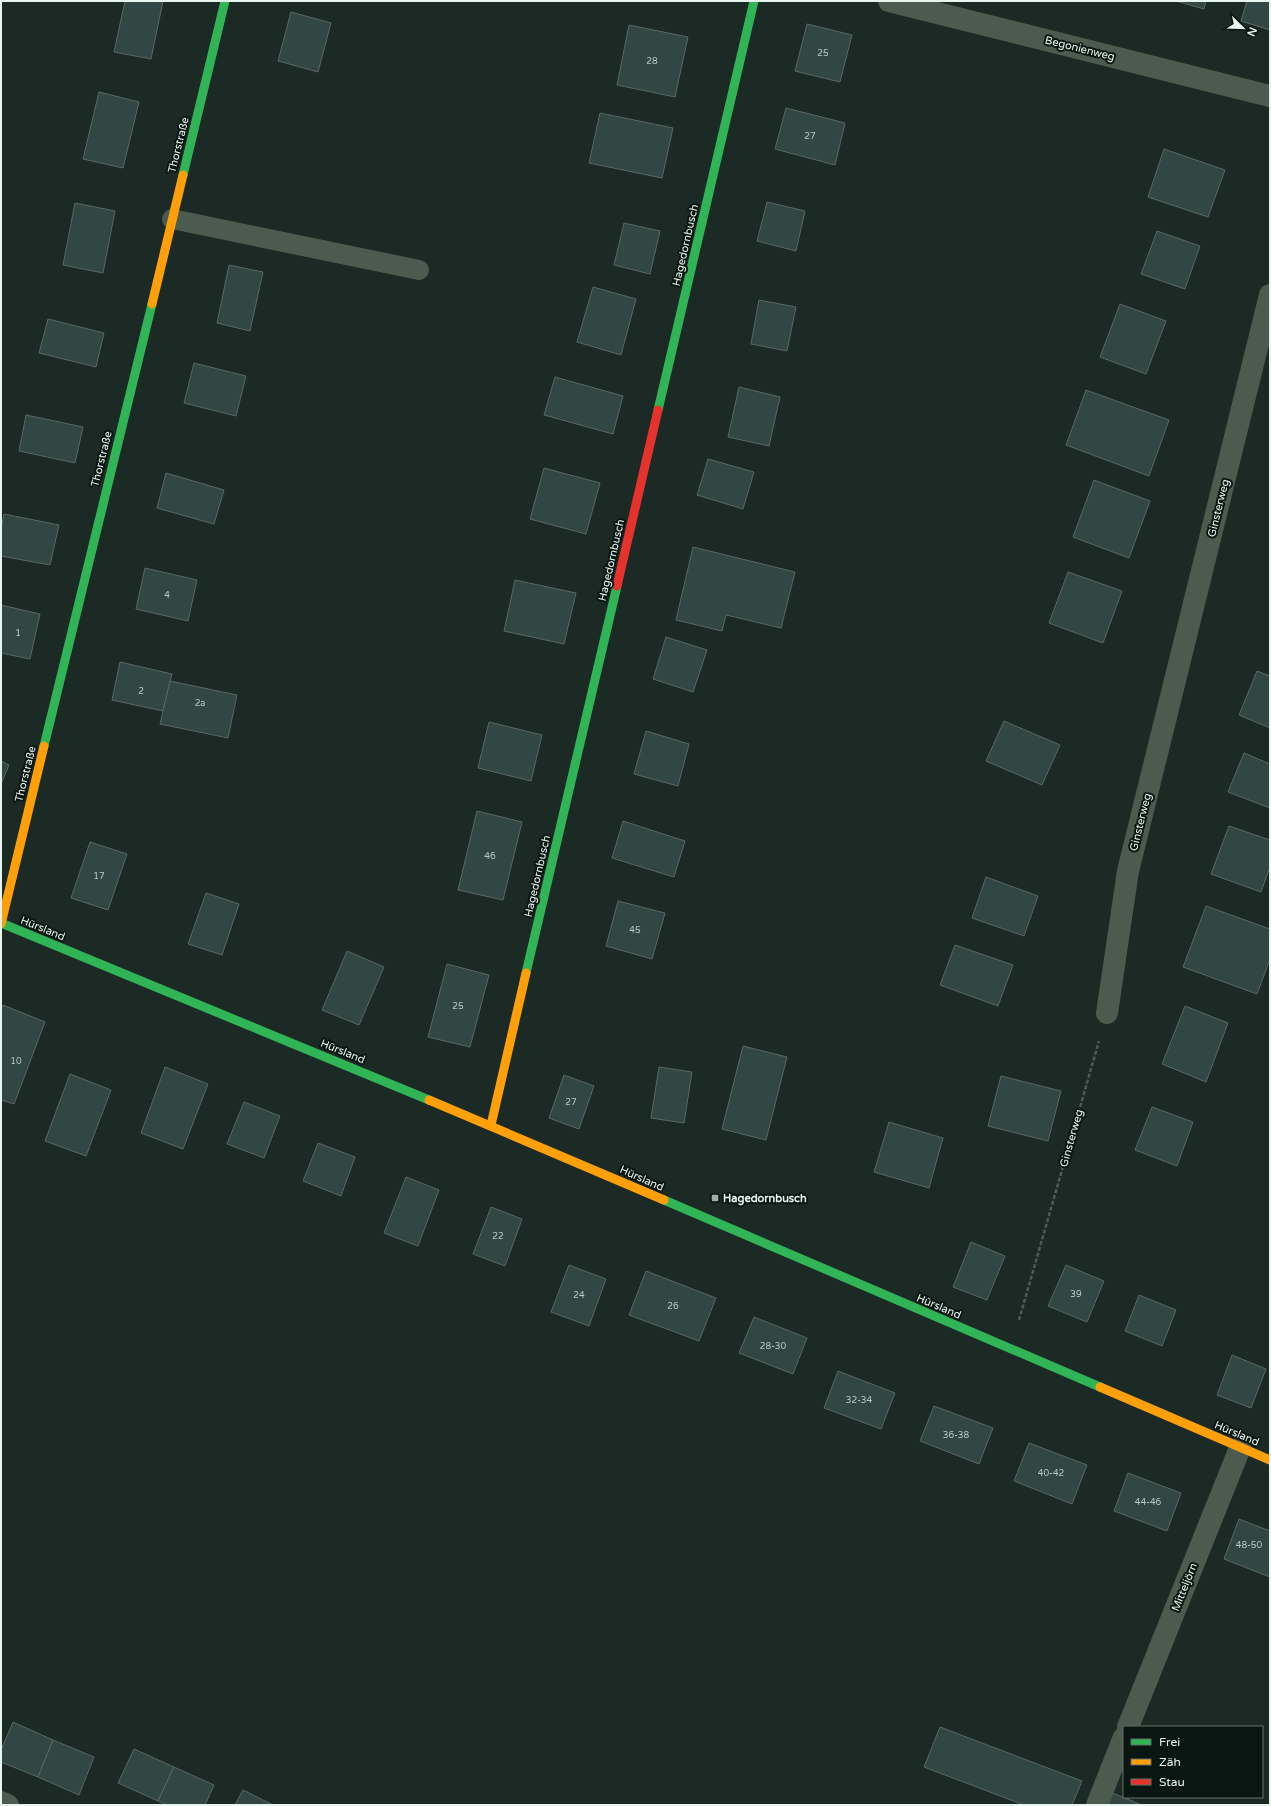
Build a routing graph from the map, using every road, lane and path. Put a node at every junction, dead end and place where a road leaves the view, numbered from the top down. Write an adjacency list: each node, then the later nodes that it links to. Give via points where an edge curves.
1 (225, 1): 5 (street, Thorstraße)
2 (754, 1): 10 (street, Hagedornbusch)
3 (889, 1): 4 (street, Begonienweg)
4 (1270, 96)
5 (172, 219): 6 (lane); 8 (street, Thorstraße)
6 (418, 270)
7 (1270, 295): 9 (street, Ginsterweg, via 1128,871)
8 (1, 924): 10 (street, Hürsland)
9 (1107, 1013): 11 (path, Ginsterweg)
10 (491, 1125): 11 (street, Hürsland)
11 (1011, 1349): 12 (street, Hürsland)
12 (1240, 1448): 13 (street, Hürsland); 14 (street, Mitteljörn)
13 (1270, 1460)
14 (1128, 1726)
15 (1123, 1740): 18 (street)
16 (1, 1802): 17 (street)
17 (8, 1805)
18 (1097, 1805)

